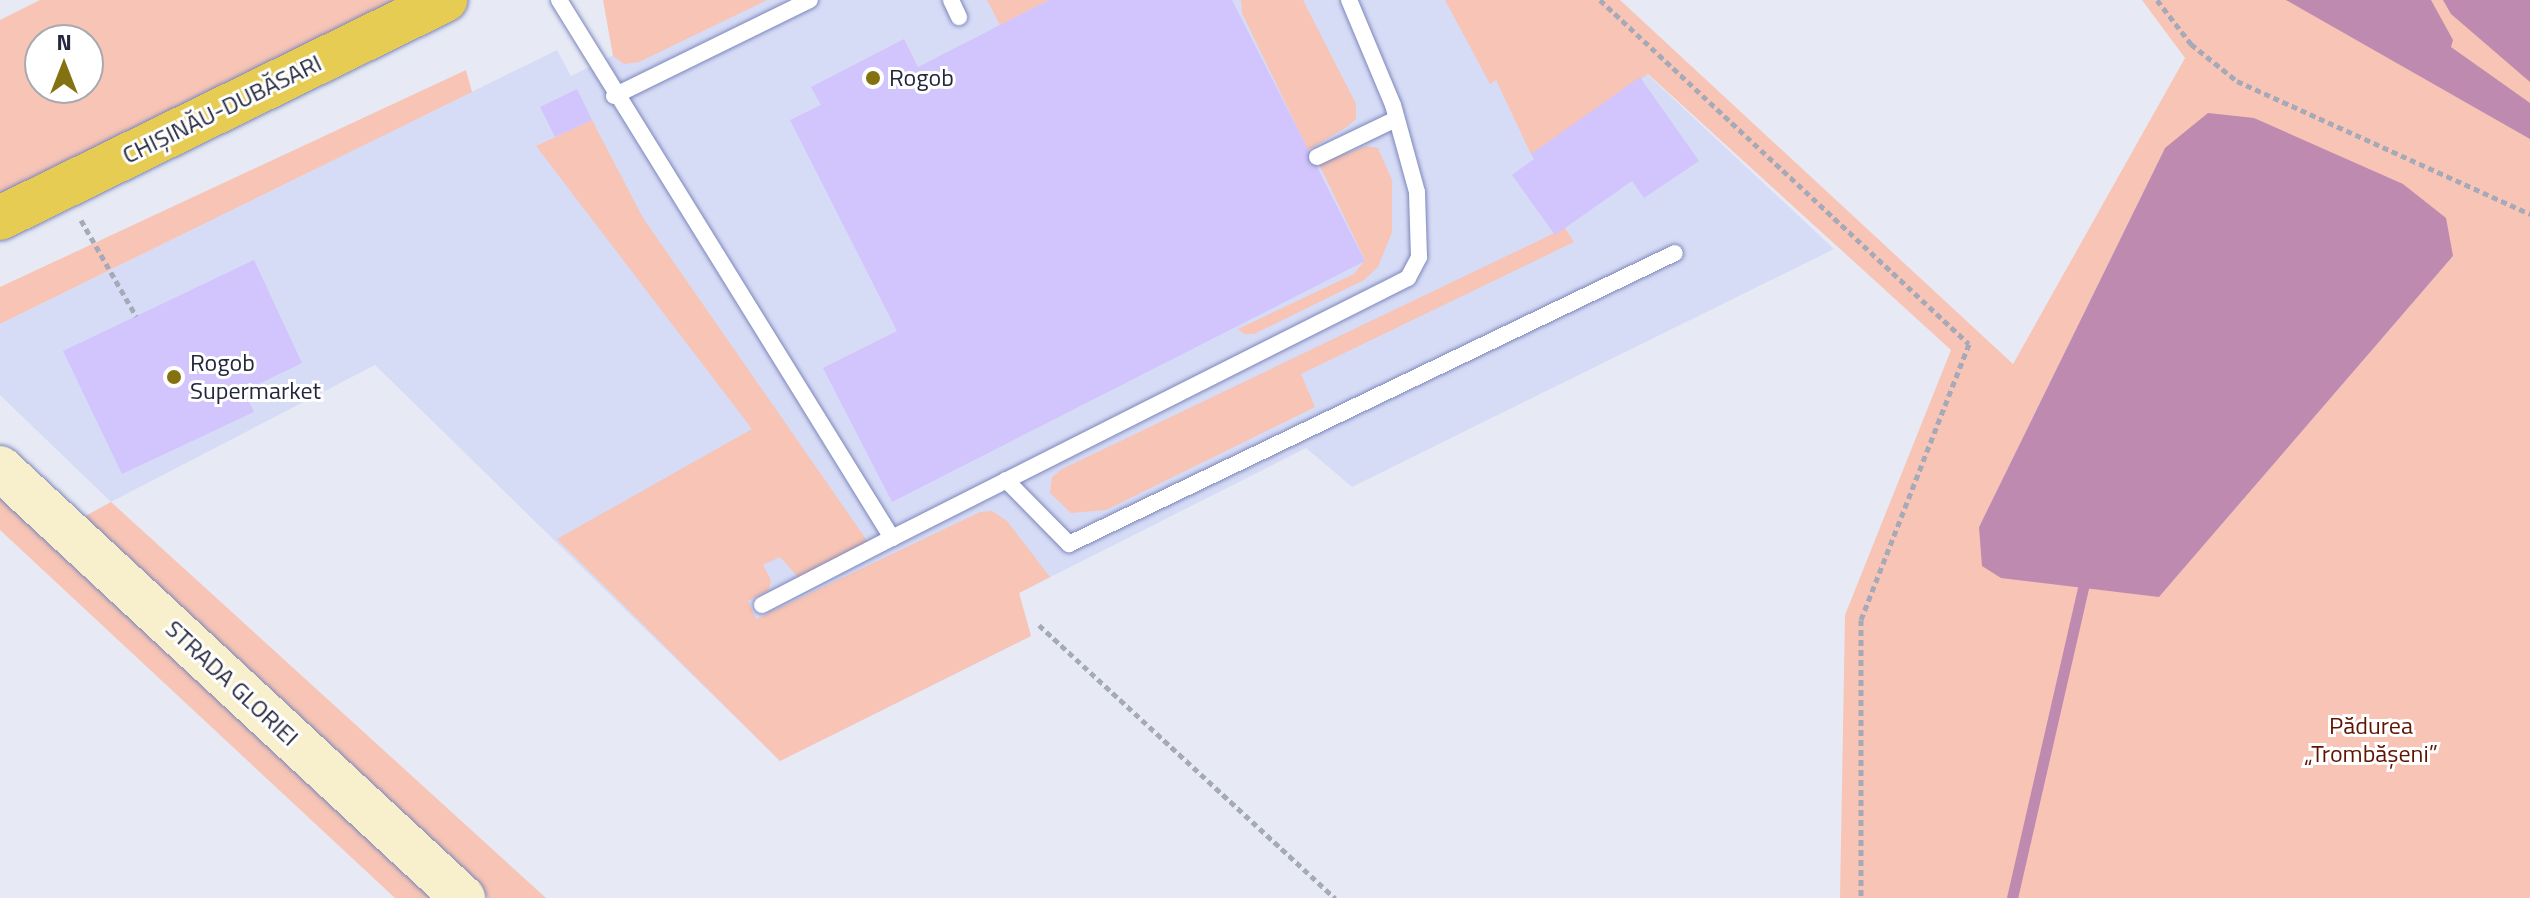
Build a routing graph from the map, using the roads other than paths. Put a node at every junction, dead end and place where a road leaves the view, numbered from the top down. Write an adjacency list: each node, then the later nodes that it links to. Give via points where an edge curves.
1 (445, 0): 10 (highway, CHIȘINĂU-DUBĂSARI)
2 (559, 0): 7 (lane)
3 (810, 0): 7 (lane)
4 (951, 0): 6 (lane)
5 (1349, 0): 8 (lane)
6 (959, 17)
7 (614, 96): 14 (lane)
8 (1396, 119): 9 (lane); 13 (lane, via 1417,192 1419,257 1408,278)
9 (1317, 157)
10 (0, 218)
11 (1675, 253): 13 (lane, via 1069,544)
12 (0, 468): 16 (street, STRADA GLORIEI)
13 (1006, 480): 14 (lane)
14 (892, 538): 15 (lane)
15 (762, 605)
16 (463, 898)

